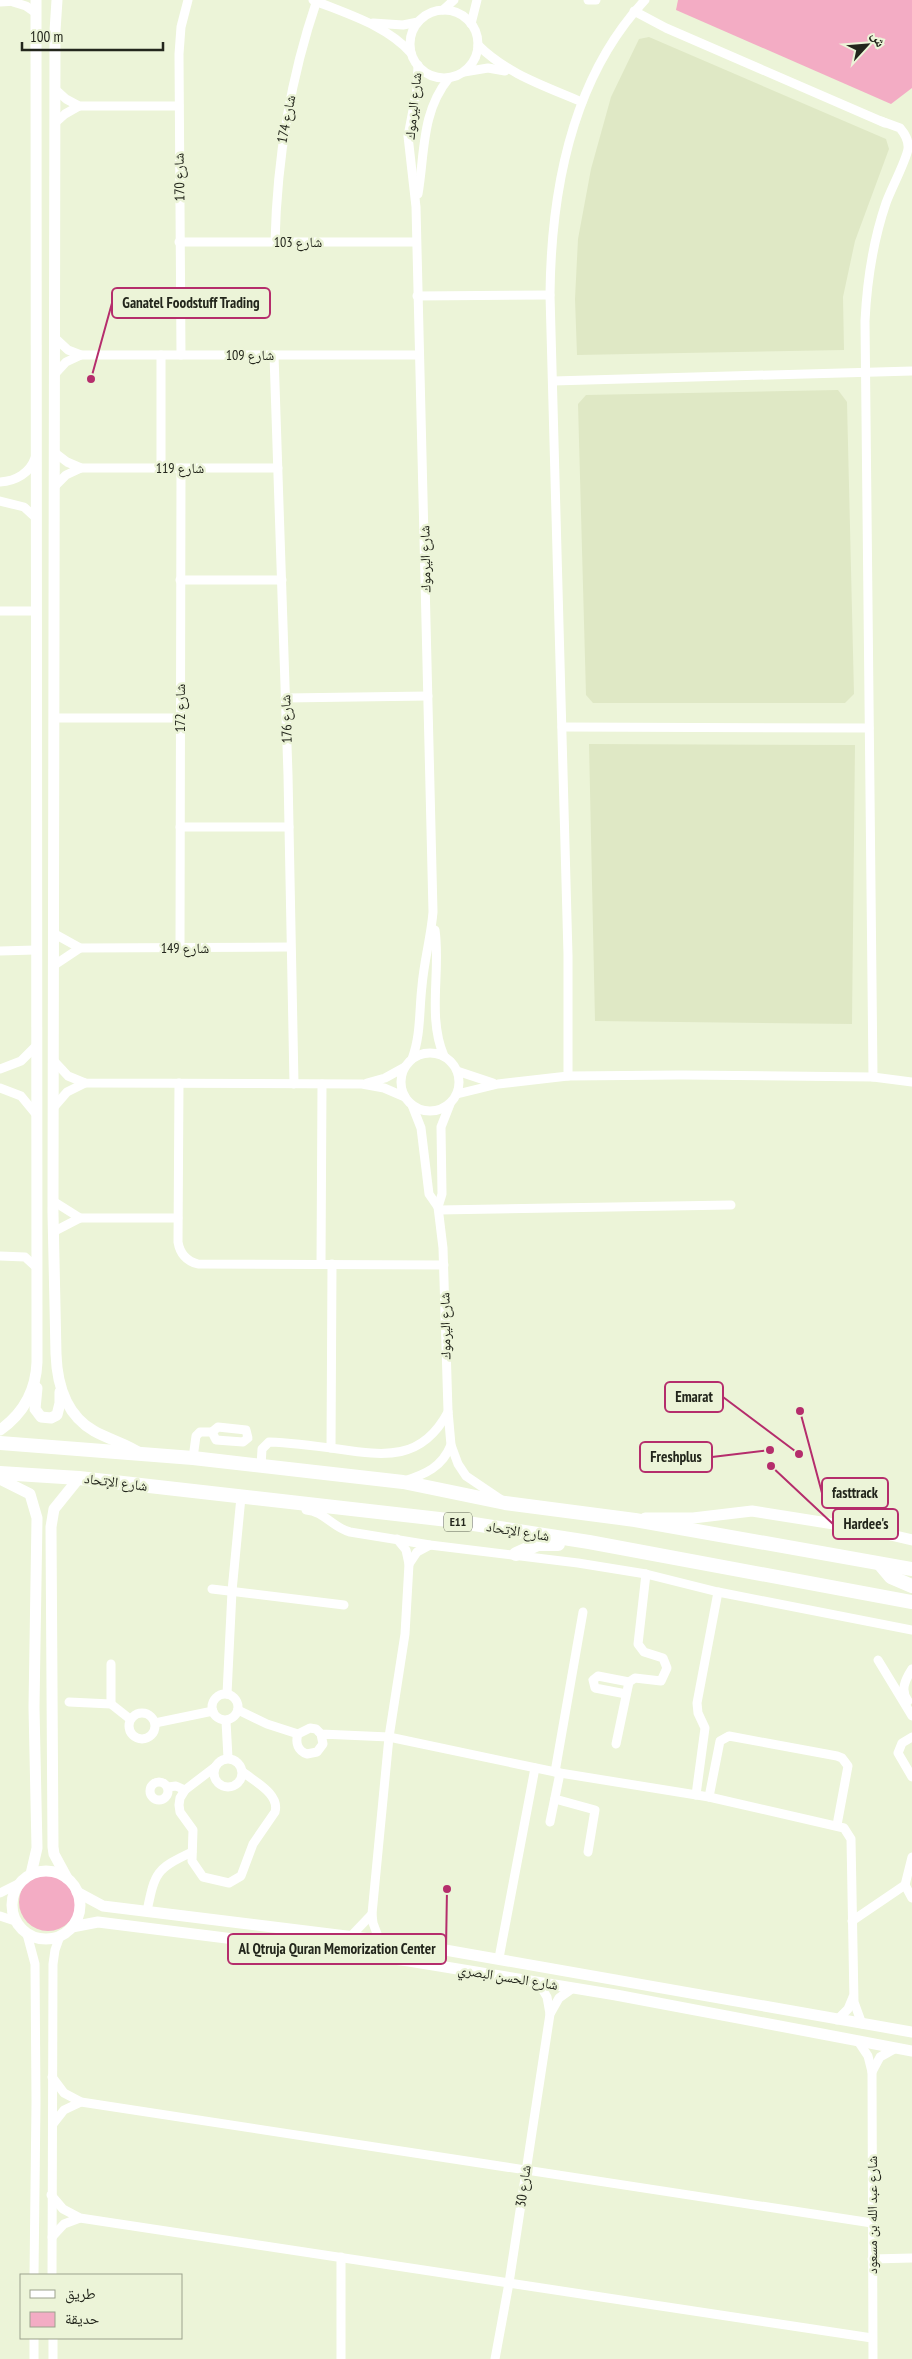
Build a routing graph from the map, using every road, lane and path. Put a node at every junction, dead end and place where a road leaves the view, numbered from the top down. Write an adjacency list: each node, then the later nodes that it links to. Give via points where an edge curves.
1 (36, 0): 14 (main road)
2 (57, 0): 24 (main road)
3 (188, 0): 27 (street, شارع 170, via 178,54)
4 (316, 0): 16 (street); 31 (street, شارع 174, via 281,144)
5 (454, 0): 12 (street)
6 (477, 0): 17 (street)
7 (588, 0): 8 (street)
8 (596, 0)
9 (644, 0): 13 (street)
10 (17, 1): 11 (street); 14 (street)
11 (0, 2)
12 (443, 10): 15 (street); 17 (street, via 459,14)
13 (634, 11): 25 (street, via 599,64); 44 (street, via 666,28 881,121 895,124 904,132 908,143 882,215 870,268)
14 (36, 13): 41 (main road)
15 (418, 22): 16 (street, via 402,25); 19 (street, via 411,37)
16 (368, 23): 19 (street, via 392,36)
17 (472, 24): 18 (street)
18 (478, 45): 21 (street, via 474,60); 22 (street)
19 (412, 54): 20 (street)
20 (418, 65): 23 (street, via 428,74); 29 (street, شارع اليرموك, via 418,89 408,136)
21 (464, 72): 22 (street, via 488,68); 23 (street)
22 (512, 72): 25 (street)
23 (449, 78): 29 (street, شارع اليرموك, via 434,99 430,112)
24 (55, 89): 26 (street); 28 (main road)
25 (582, 102): 33 (street, via 557,197)
26 (79, 106): 27 (street); 28 (street)
27 (179, 106): 30 (street, شارع 170)
28 (54, 124): 35 (main road)
29 (416, 207): 32 (street, شارع اليرموك)
30 (180, 242): 31 (street, شارع 103); 38 (street, شارع 170)
31 (275, 242): 32 (street, شارع 103)
32 (416, 242): 34 (street, شارع اليرموك)
33 (550, 295): 34 (street); 46 (street)
34 (417, 296): 40 (street, شارع اليرموك)
35 (54, 337): 36 (street, via 68,350); 42 (main road)
36 (81, 355): 37 (street, شارع 109); 45 (street, via 66,362)
37 (161, 355): 38 (street, شارع 109); 50 (street)
38 (180, 355): 39 (street, شارع 109)
39 (274, 355): 40 (street, شارع 109); 52 (street, شارع 176)
40 (419, 355): 63 (street, شارع اليرموك)
41 (36, 360): 42 (main road, via 47,355); 48 (main road)
42 (54, 361): 45 (main road)
43 (912, 371): 44 (street)
44 (864, 373): 46 (street); 68 (street)
45 (54, 375): 47 (main road)
46 (553, 381): 67 (street)
47 (54, 452): 49 (street, شارع 119); 54 (main road)
48 (36, 458): 53 (street, via 20,476); 56 (main road)
49 (81, 468): 50 (street, شارع 119); 54 (street, via 66,475)
50 (161, 468): 51 (street, شارع 119)
51 (181, 468): 52 (street, شارع 119); 57 (street, شارع 172)
52 (278, 468): 58 (street, شارع 176)
53 (0, 482)
54 (54, 487): 62 (main road)
55 (0, 501): 56 (street, via 24,507)
56 (36, 518): 60 (main road)
57 (180, 580): 58 (street); 66 (street, شارع 172)
58 (282, 580): 64 (street, شارع 176)
59 (0, 611): 60 (street)
60 (36, 611): 61 (main road)
61 (36, 641): 62 (main road, via 42,648); 72 (main road)
62 (54, 642): 65 (main road)
63 (428, 696): 64 (street); 71 (street, شارع اليرموك)
64 (285, 698): 70 (street, شارع 176)
65 (54, 718): 66 (street); 73 (main road)
66 (180, 718): 69 (street, شارع 172)
67 (562, 727): 68 (street); 87 (street)
68 (869, 728): 88 (street)
69 (180, 827): 70 (street); 76 (street, شارع 172)
70 (289, 827): 74 (street, شارع 176)
71 (433, 912): 81 (street, شارع اليرموك, via 438,961 436,1030); 83 (street, شارع اليرموك, via 422,982 418,1040)
72 (36, 932): 73 (main road); 77 (main road)
73 (53, 933): 75 (street, شارع 149); 79 (main road)
74 (290, 947): 76 (street, شارع 149); 92 (street, شارع 176)
75 (80, 948): 76 (street, شارع 149); 79 (street)
76 (180, 948)
77 (35, 950): 78 (street); 80 (main road)
78 (0, 951)
79 (54, 966): 82 (main road)
80 (35, 1046): 84 (street, via 21,1061); 101 (main road)
81 (444, 1056): 83 (street, via 427,1053); 85 (street)
82 (54, 1062): 90 (street, via 68,1076); 100 (main road)
83 (409, 1063): 94 (street, via 385,1078); 98 (street, via 401,1082)
84 (0, 1069)
85 (457, 1072): 95 (street); 97 (street, via 459,1087)
86 (912, 1074): 88 (street)
87 (568, 1076): 88 (street); 95 (street)
88 (878, 1077): 89 (street)
89 (912, 1082)
90 (85, 1083): 91 (street); 100 (street, via 67,1092)
91 (179, 1083): 92 (street); 106 (street)
92 (294, 1084): 93 (street)
93 (322, 1084): 94 (street); 111 (street)
94 (362, 1084): 98 (street, via 384,1088)
95 (498, 1084): 97 (street)
96 (0, 1088): 101 (street, via 22,1096)
97 (456, 1094): 99 (street)
98 (408, 1101): 99 (street, via 426,1111); 104 (street, شارع اليرموك, via 421,1128 429,1194)
99 (450, 1104): 104 (street, شارع اليرموك, via 441,1126 442,1194)
100 (54, 1107): 102 (main road)
101 (35, 1113): 108 (main road)
102 (53, 1201): 105 (street); 107 (main road)
103 (731, 1205): 104 (street)
104 (438, 1208): 113 (street, شارع اليرموك)
105 (80, 1218): 106 (street); 107 (street)
106 (178, 1218): 111 (street, via 179,1248 192,1262)
107 (53, 1232): 116 (main road)
108 (36, 1246): 110 (street); 114 (main road)
109 (0, 1256): 110 (street)
110 (21, 1256): 114 (street)
111 (321, 1264): 112 (street)
112 (332, 1264): 113 (street); 124 (street)
113 (444, 1265): 117 (street, شارع اليرموك)
114 (36, 1267): 115 (main road)
115 (36, 1379): 116 (main road, via 35,1409 41,1418 57,1415); 118 (main road, via 30,1398 20,1413)
116 (60, 1388): 125 (main road, via 80,1420)
117 (448, 1411): 123 (street, شارع اليرموك); 124 (street, via 430,1436 404,1451 384,1455)
118 (0, 1430)
119 (212, 1432): 120 (street, via 218,1427 243,1430); 120 (street, via 213,1438 219,1440 243,1442); 126 (street, via 200,1432 196,1436)
120 (249, 1437): 122 (street)
121 (0, 1443): 125 (highway, شارع الإتحاد / E11)
122 (265, 1444): 124 (street, via 274,1442); 127 (street)
123 (451, 1445): 131 (street, via 440,1464); 134 (street, شارع اليرموك, via 466,1476)
124 (331, 1448)
125 (144, 1456): 126 (highway, شارع الإتحاد / E11)
126 (193, 1458): 127 (highway, شارع الإتحاد / E11)
127 (261, 1466): 131 (highway, شارع الإتحاد / E11)
128 (0, 1473): 129 (highway, شارع الإتحاد / E11)
129 (80, 1478): 132 (highway, شارع الإتحاد / E11); 193 (main road, via 54,1509 51,1527 52,1847)
130 (0, 1479): 192 (main road, via 30,1494 37,1518 34,1724 37,1848)
131 (403, 1482): 134 (highway, شارع الإتحاد / E11)
132 (241, 1497): 133 (highway, شارع الإتحاد / E11); 149 (street)
133 (272, 1500): 138 (street, via 284,1506 319,1513 342,1530); 140 (highway, شارع الإتحاد / E11, via 431,1518)
134 (505, 1503): 135 (highway, شارع الإتحاد / E11)
135 (635, 1520): 137 (main road, via 752,1511); 144 (highway, شارع الإتحاد / E11)
136 (912, 1532): 137 (main road)
137 (899, 1537): 139 (main road)
138 (397, 1539): 141 (street); 143 (street, via 406,1550)
139 (912, 1540)
140 (589, 1542): 142 (highway, via 578,1546 546,1542); 151 (highway, شارع الإتحاد / E11)
141 (430, 1545): 142 (street); 143 (street, via 418,1552)
142 (516, 1554): 146 (street)
143 (409, 1564): 173 (street, via 405,1634)
144 (880, 1564): 145 (highway, شارع الإتحاد / E11); 147 (highway, via 891,1577)
145 (912, 1569)
146 (646, 1574): 150 (street); 158 (street, via 638,1644 644,1652 664,1658 667,1668 661,1681 635,1678)
147 (912, 1586)
148 (212, 1589): 149 (street)
149 (232, 1592): 152 (street); 160 (street)
150 (718, 1592): 154 (street); 184 (street, via 697,1703 705,1728)
151 (912, 1602)
152 (344, 1605)
153 (583, 1612): 180 (street)
154 (912, 1630)
155 (878, 1660): 159 (street)
156 (112, 1664): 163 (street)
157 (912, 1669): 159 (street)
158 (628, 1682): 161 (street); 161 (street, via 598,1676 593,1680 595,1688)
159 (900, 1692): 164 (street); 167 (street)
160 (227, 1694): 165 (street, via 236,1700); 166 (street, via 215,1699)
161 (626, 1694): 175 (street)
162 (69, 1702): 163 (street)
163 (111, 1704): 168 (street)
164 (912, 1708)
165 (238, 1710): 169 (street, via 232,1719); 171 (street)
166 (212, 1711): 169 (street, via 216,1717); 170 (street)
167 (912, 1716)
168 (130, 1719): 170 (street, via 144,1713); 170 (street, via 129,1729 138,1739 150,1736)
169 (226, 1721): 176 (street)
170 (155, 1724)
171 (298, 1734): 172 (street, via 310,1728); 172 (street, via 299,1748 310,1754 322,1748)
172 (321, 1734): 173 (street)
173 (389, 1737): 178 (street); 200 (street)
174 (912, 1737): 181 (street, via 902,1743 898,1753)
175 (616, 1744)
176 (228, 1758): 177 (street, via 220,1760); 179 (street, via 240,1764)
177 (215, 1767): 179 (street, via 217,1782 226,1787 236,1785); 183 (street)
178 (535, 1768): 180 (street); 209 (street)
179 (243, 1772): 189 (street, via 274,1797 277,1807 253,1844 241,1876 229,1882 203,1877 192,1861)
180 (558, 1772): 184 (street); 186 (street)
181 (912, 1777)
182 (168, 1788): 183 (street, via 176,1786)
183 (185, 1790): 189 (street, via 178,1805 193,1830)
184 (696, 1795): 185 (street)
185 (709, 1797): 188 (street); 188 (street, via 720,1741 729,1736 837,1756 848,1766)
186 (555, 1800): 187 (street); 190 (street, via 595,1810)
187 (550, 1822)
188 (837, 1826): 203 (street, via 844,1828 851,1839)
189 (192, 1852): 199 (street, via 166,1864 158,1873)
190 (588, 1852)
191 (912, 1858): 194 (street)
192 (31, 1874): 193 (main road, via 50,1871); 195 (main road)
193 (67, 1878): 196 (main road)
194 (908, 1882): 198 (street); 203 (street)
195 (20, 1883): 197 (street); 202 (main road, via 12,1901)
196 (77, 1892): 199 (main road, شارع الحسن البصري, via 103,1906); 204 (main road, via 80,1910)
197 (0, 1893)
198 (912, 1898)
199 (147, 1911): 207 (main road, شارع الحسن البصري)
200 (372, 1914): 207 (street); 208 (street)
201 (0, 1916): 202 (street)
202 (15, 1921): 205 (main road)
203 (852, 1921): 213 (street)
204 (72, 1927): 206 (main road); 210 (main road, شارع الحسن البصري, via 98,1922 409,1961)
205 (27, 1934): 206 (main road, via 43,1939); 236 (street, via 35,1964)
206 (60, 1936): 225 (street, via 53,1964)
207 (351, 1936): 208 (main road, شارع الحسن البصري)
208 (379, 1939): 209 (main road, شارع الحسن البصري)
209 (499, 1958): 211 (main road, شارع الحسن البصري)
210 (538, 1982): 212 (main road, شارع الحسن البصري); 217 (street, شارع 30, via 547,1997)
211 (648, 1986): 214 (main road, via 643,1994 619,1990); 215 (main road, شارع الحسن البصري)
212 (572, 1988): 214 (main road, شارع الحسن البصري); 217 (street, شارع 30, via 559,1998)
213 (854, 1994): 218 (street, via 848,2009); 219 (street)
214 (616, 1995): 216 (main road, شارع الحسن البصري)
215 (700, 1996): 216 (main road, via 694,2002 666,1997); 218 (main road, شارع الحسن البصري)
216 (662, 2004): 221 (main road, شارع الحسن البصري)
217 (550, 2014): 228 (street, شارع 30)
218 (837, 2020): 219 (main road, شارع الحسن البصري)
219 (862, 2024): 220 (main road, شارع الحسن البصري)
220 (912, 2032)
221 (858, 2041): 222 (main road, شارع الحسن البصري); 224 (street, شارع عبد الله بن مسعود, via 868,2056)
222 (896, 2048): 223 (main road, شارع الحسن البصري); 224 (street, via 880,2056)
223 (912, 2051)
224 (872, 2072): 231 (street, شارع عبد الله بن مسعود)
225 (52, 2077): 226 (street, via 64,2093); 227 (street)
226 (81, 2102): 227 (street, via 64,2110); 228 (street)
227 (52, 2124): 229 (street)
228 (526, 2170): 231 (street); 238 (street, شارع 30)
229 (51, 2194): 230 (street, via 63,2209); 232 (street)
230 (80, 2218): 232 (street, via 64,2224); 233 (street)
231 (872, 2223): 235 (street, شارع عبد الله بن مسعود)
232 (52, 2237): 237 (street)
233 (341, 2257): 238 (street); 244 (street)
234 (912, 2258): 235 (street)
235 (872, 2259): 239 (street, شارع عبد الله بن مسعود)
236 (34, 2274)
237 (52, 2274)
238 (509, 2283): 239 (street); 245 (street, شارع 30)
239 (872, 2338): 246 (street, شارع عبد الله بن مسعود)
240 (34, 2339): 242 (street)
241 (53, 2339): 243 (street)
242 (34, 2359)
243 (53, 2359)
244 (341, 2359)
245 (495, 2359)
246 (873, 2359)

